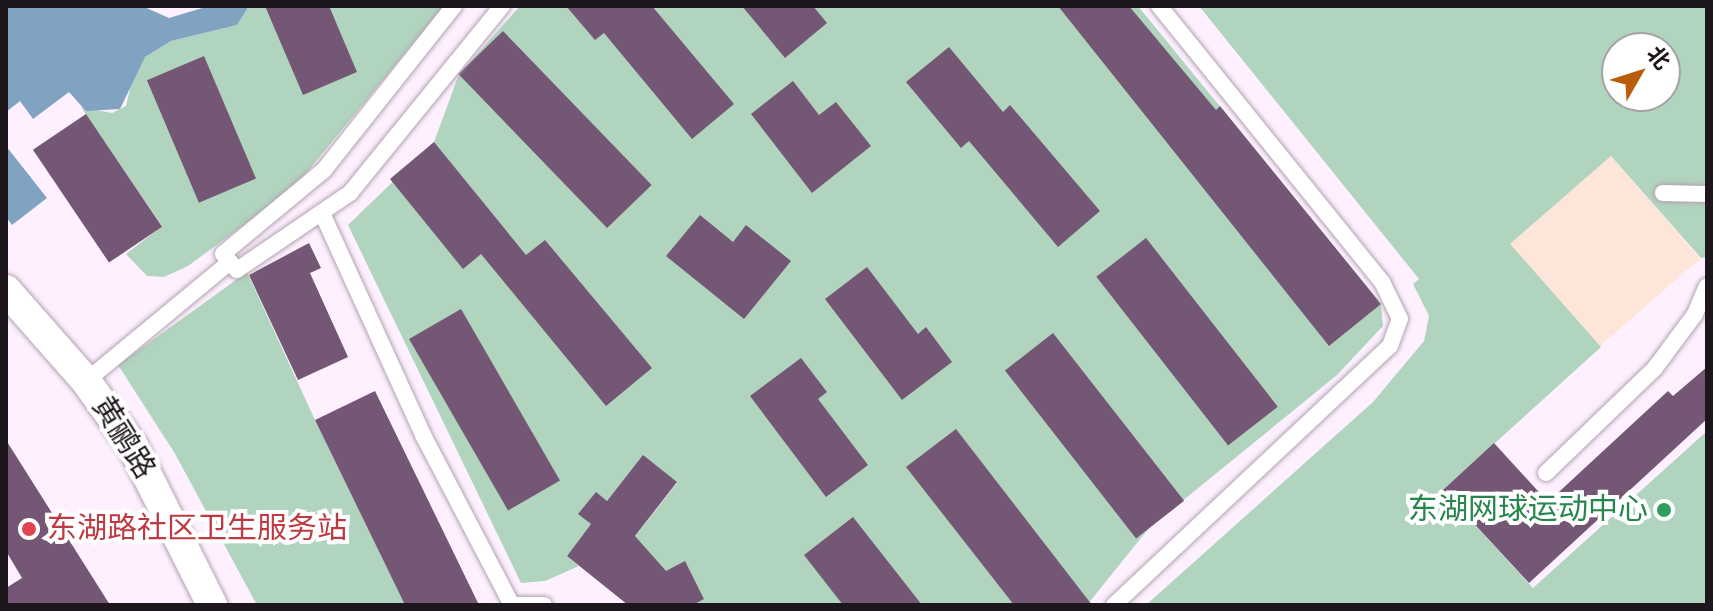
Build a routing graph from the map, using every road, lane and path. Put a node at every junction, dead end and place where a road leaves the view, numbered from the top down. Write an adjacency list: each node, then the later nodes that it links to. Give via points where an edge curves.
1 (454, 6): 7 (lane, via 324,170 223,254)
2 (502, 6): 6 (lane, via 369,171)
3 (1159, 6): 15 (lane, via 1382,282 1400,319 1390,346)
4 (1663, 193): 5 (lane)
5 (1707, 194)
6 (322, 213): 7 (lane, via 237,270); 13 (lane, via 423,435)
7 (230, 262): 10 (lane)
8 (1707, 286): 11 (lane, via 1695,314 1655,368)
9 (6, 290): 10 (street, 黄鹂路)
10 (86, 381): 12 (street, 黄鹂路, via 133,447)
11 (1546, 473)
12 (212, 605)
13 (514, 605): 14 (lane)
14 (544, 605)
15 (1114, 605)

